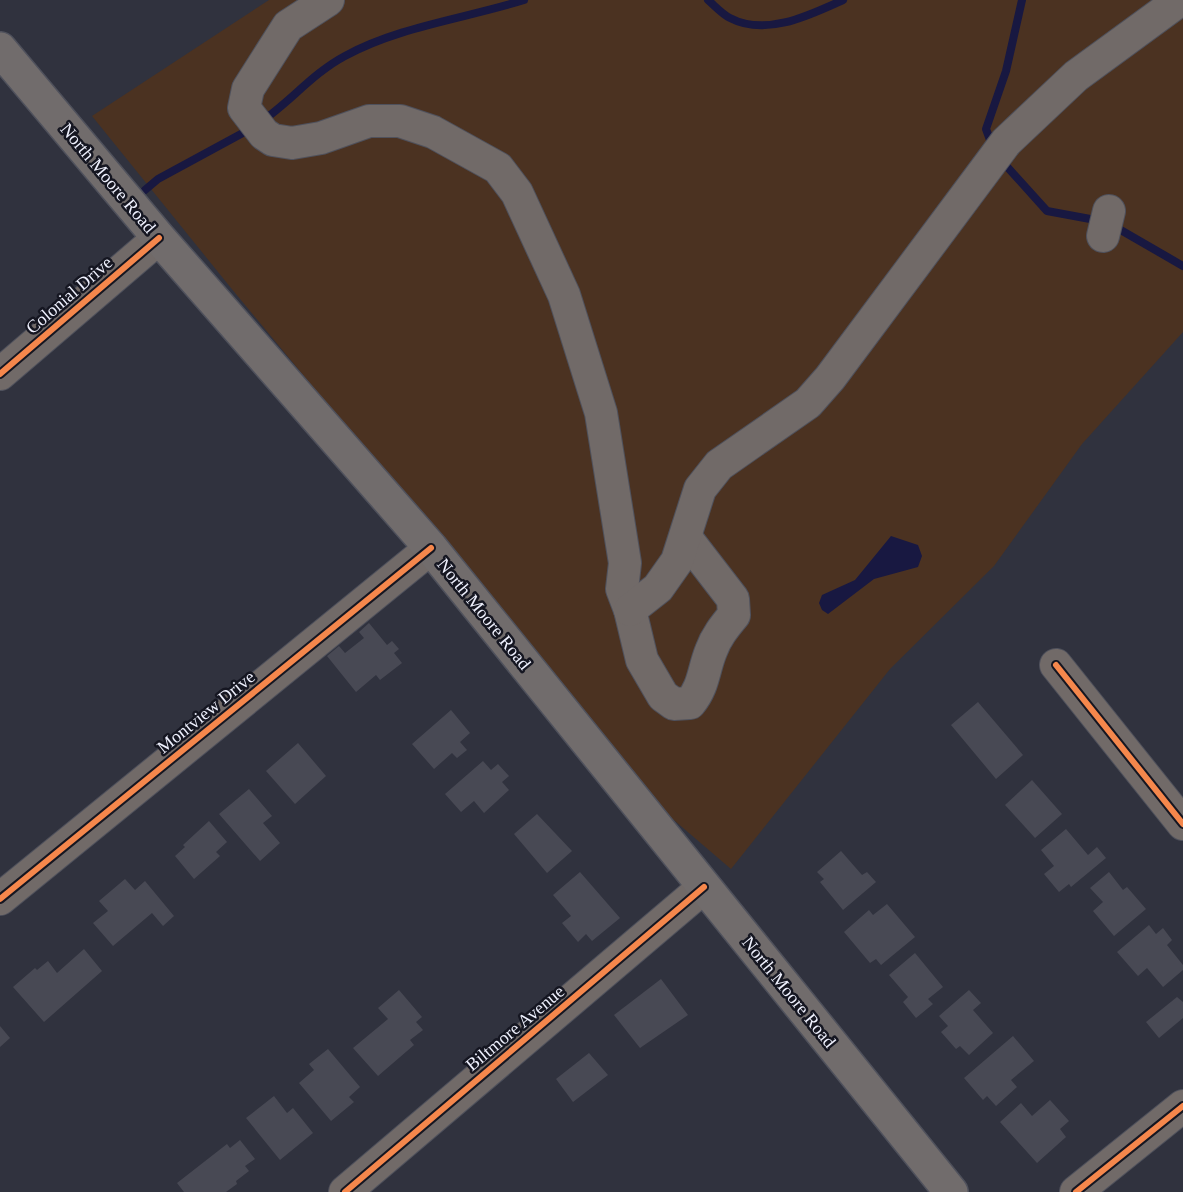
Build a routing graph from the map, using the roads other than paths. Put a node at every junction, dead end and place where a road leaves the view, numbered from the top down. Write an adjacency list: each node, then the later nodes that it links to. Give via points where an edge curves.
1 (328, 0): 8 (street, via 288,26 248,89 244,108 257,127 273,140 292,143 321,138 369,121 400,122 433,132 498,168 517,193 564,295 601,413 624,555 622,589)
2 (1180, 0): 6 (street, via 1076,76 998,152 889,302 808,403 719,465 700,489)
3 (0, 49): 4 (main road, North Moore Road)
4 (159, 238): 5 (street, Colonial Drive); 7 (main road, North Moore Road)
5 (0, 374)
6 (686, 538): 8 (street, via 677,561 658,588); 8 (street, via 733,599 734,615 710,652 700,691 690,703 674,704 653,681 642,660)
7 (431, 548): 11 (main road, North Moore Road); 12 (street, Montview Drive)
8 (630, 610)
9 (1056, 666): 10 (street)
10 (1183, 824)
11 (704, 888): 14 (street, Biltmore Avenue); 15 (main road, North Moore Road)
12 (0, 899)
13 (1183, 1106): 16 (street)
14 (345, 1192)
15 (951, 1192)
16 (1076, 1192)

